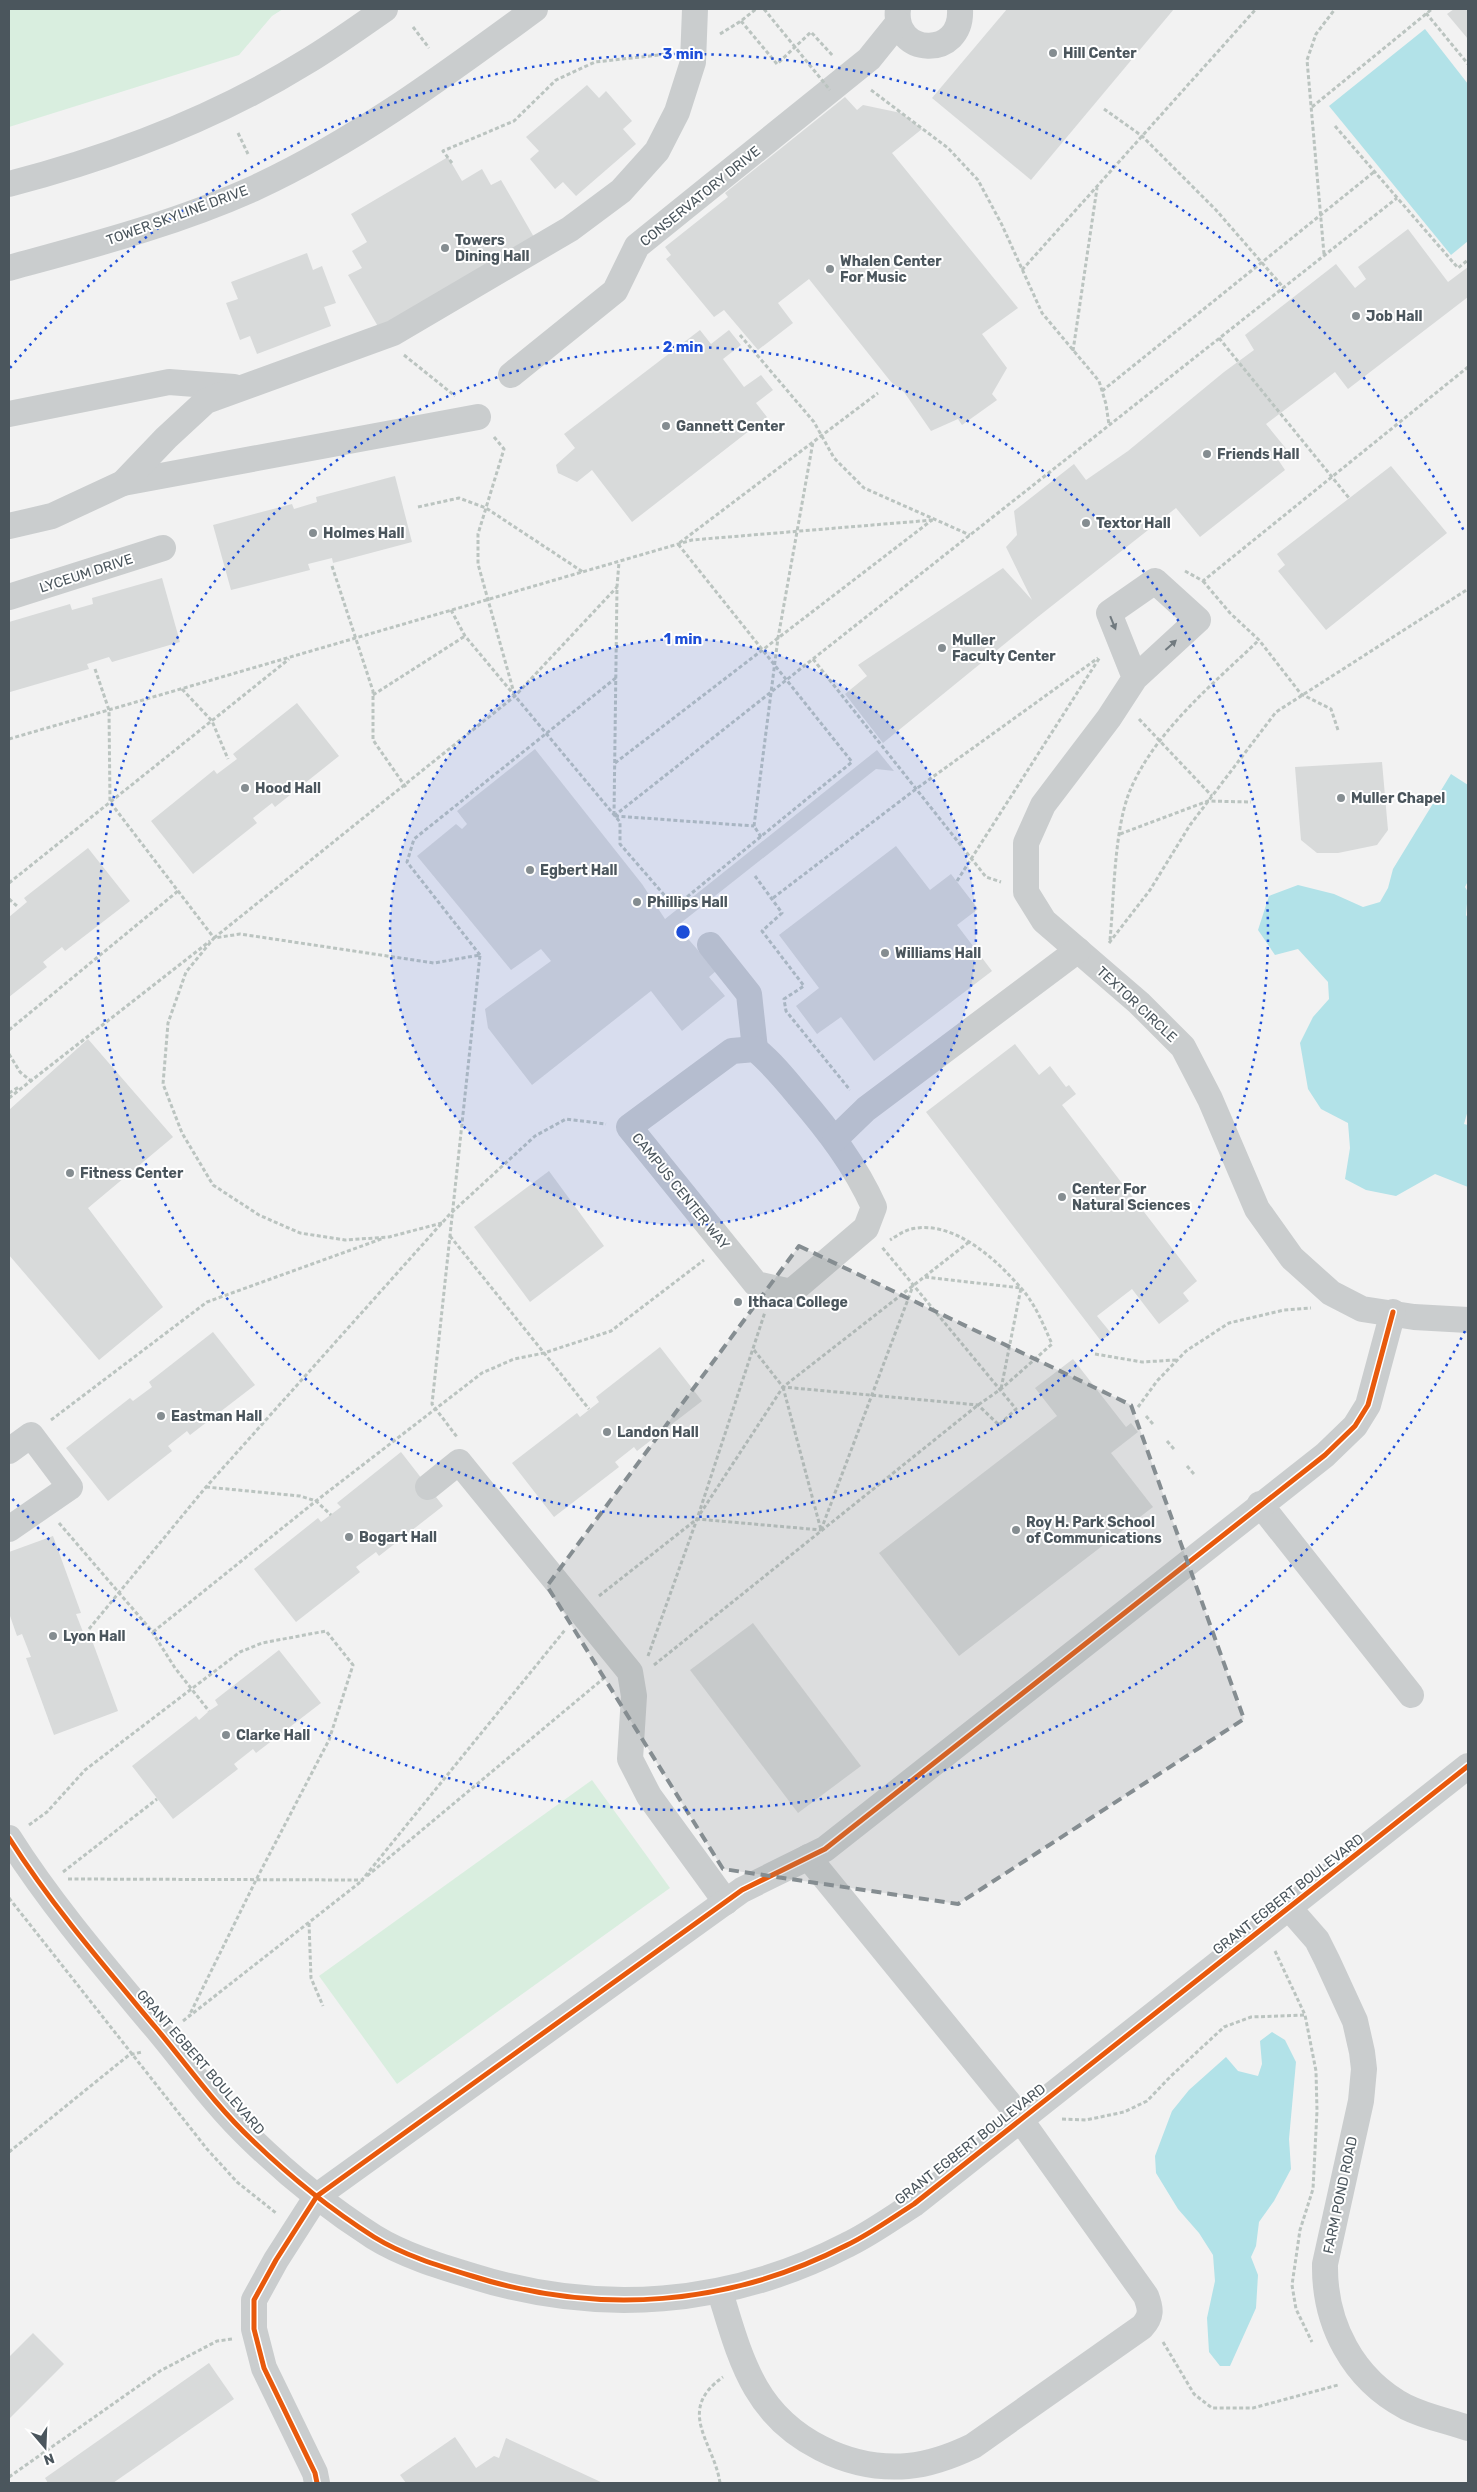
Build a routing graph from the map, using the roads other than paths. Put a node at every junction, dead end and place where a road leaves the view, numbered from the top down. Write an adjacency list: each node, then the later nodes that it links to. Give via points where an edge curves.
1 (385, 9): 6 (street, via 306,62 214,112 113,154)
2 (535, 9): 7 (street, TOWER SKYLINE DRIVE, via 380,120 258,186 132,234)
3 (696, 9): 9 (street, via 693,62 678,112 657,151 621,191 570,229 402,328)
4 (960, 9): 5 (street, via 956,31 936,46 913,42 903,34)
5 (898, 16): 8 (street, CONSERVATORY DRIVE, via 870,59 637,246 615,291)
6 (9, 184)
7 (9, 268)
8 (511, 375)
9 (245, 387): 10 (street, via 169,382); 12 (street, via 206,401)
10 (9, 414)
11 (478, 416): 12 (street)
12 (124, 483): 13 (street, via 52,516)
13 (9, 526)
14 (163, 548): 15 (street, LYCEUM DRIVE)
15 (9, 597)
16 (1135, 678): 16 (street, one-way to 16, via 1198,620 1155,581 1109,614 1111,649); 18 (street, TEXTOR CIRCLE, via 1043,805 1026,843 1026,892 1044,921)
17 (710, 945): 19 (street, via 749,994)
18 (1086, 957): 20 (street, via 866,1109); 21 (street, TEXTOR CIRCLE, via 1139,1003 1182,1047 1210,1099 1257,1210 1292,1258 1330,1293 1362,1309)
19 (755, 1049): 20 (street, via 769,1060); 20 (street, CAMPUS CENTER WAY, via 732,1051 628,1127 756,1284 791,1292 873,1237 874,1207 861,1178)
20 (835, 1139)
21 (1393, 1312): 22 (street, TEXTOR CIRCLE, via 1414,1317); 25 (street, via 1368,1405 1355,1426 1325,1455)
22 (1468, 1320)
23 (9, 1451): 26 (street, via 31,1435 70,1486)
24 (428, 1487): 31 (street, via 459,1462 632,1674 634,1696 630,1759 649,1796)
25 (1260, 1504): 27 (street); 30 (street, via 825,1849)
26 (9, 1529)
27 (1411, 1695)
28 (1468, 1766): 32 (street, GRANT EGBERT BOULEVARD)
29 (9, 1839): 34 (street, GRANT EGBERT BOULEVARD, via 46,1879 92,1952 250,2139)
30 (808, 1857): 31 (street, via 742,1890); 33 (street)
31 (726, 1902): 34 (street)
32 (1289, 1908): 33 (street, GRANT EGBERT BOULEVARD); 36 (street, FARM POND ROAD, via 1312,1934 1327,1960 1355,2022 1364,2069 1362,2101 1325,2264 1330,2313 1354,2363 1380,2390 1406,2406)
33 (1028, 2114): 35 (street, GRANT EGBERT BOULEVARD, via 914,2204 848,2245 754,2284); 35 (street, via 1146,2296 1150,2317 1142,2327 972,2446 948,2457 908,2466 886,2466 837,2456 812,2444 764,2400 744,2363)
34 (317, 2196): 35 (street, GRANT EGBERT BOULEVARD, via 376,2238 431,2263 488,2281 547,2294 607,2300 652,2301); 37 (street, via 254,2300 256,2336 264,2368)
35 (720, 2292)
36 (1468, 2428)
37 (317, 2483)

